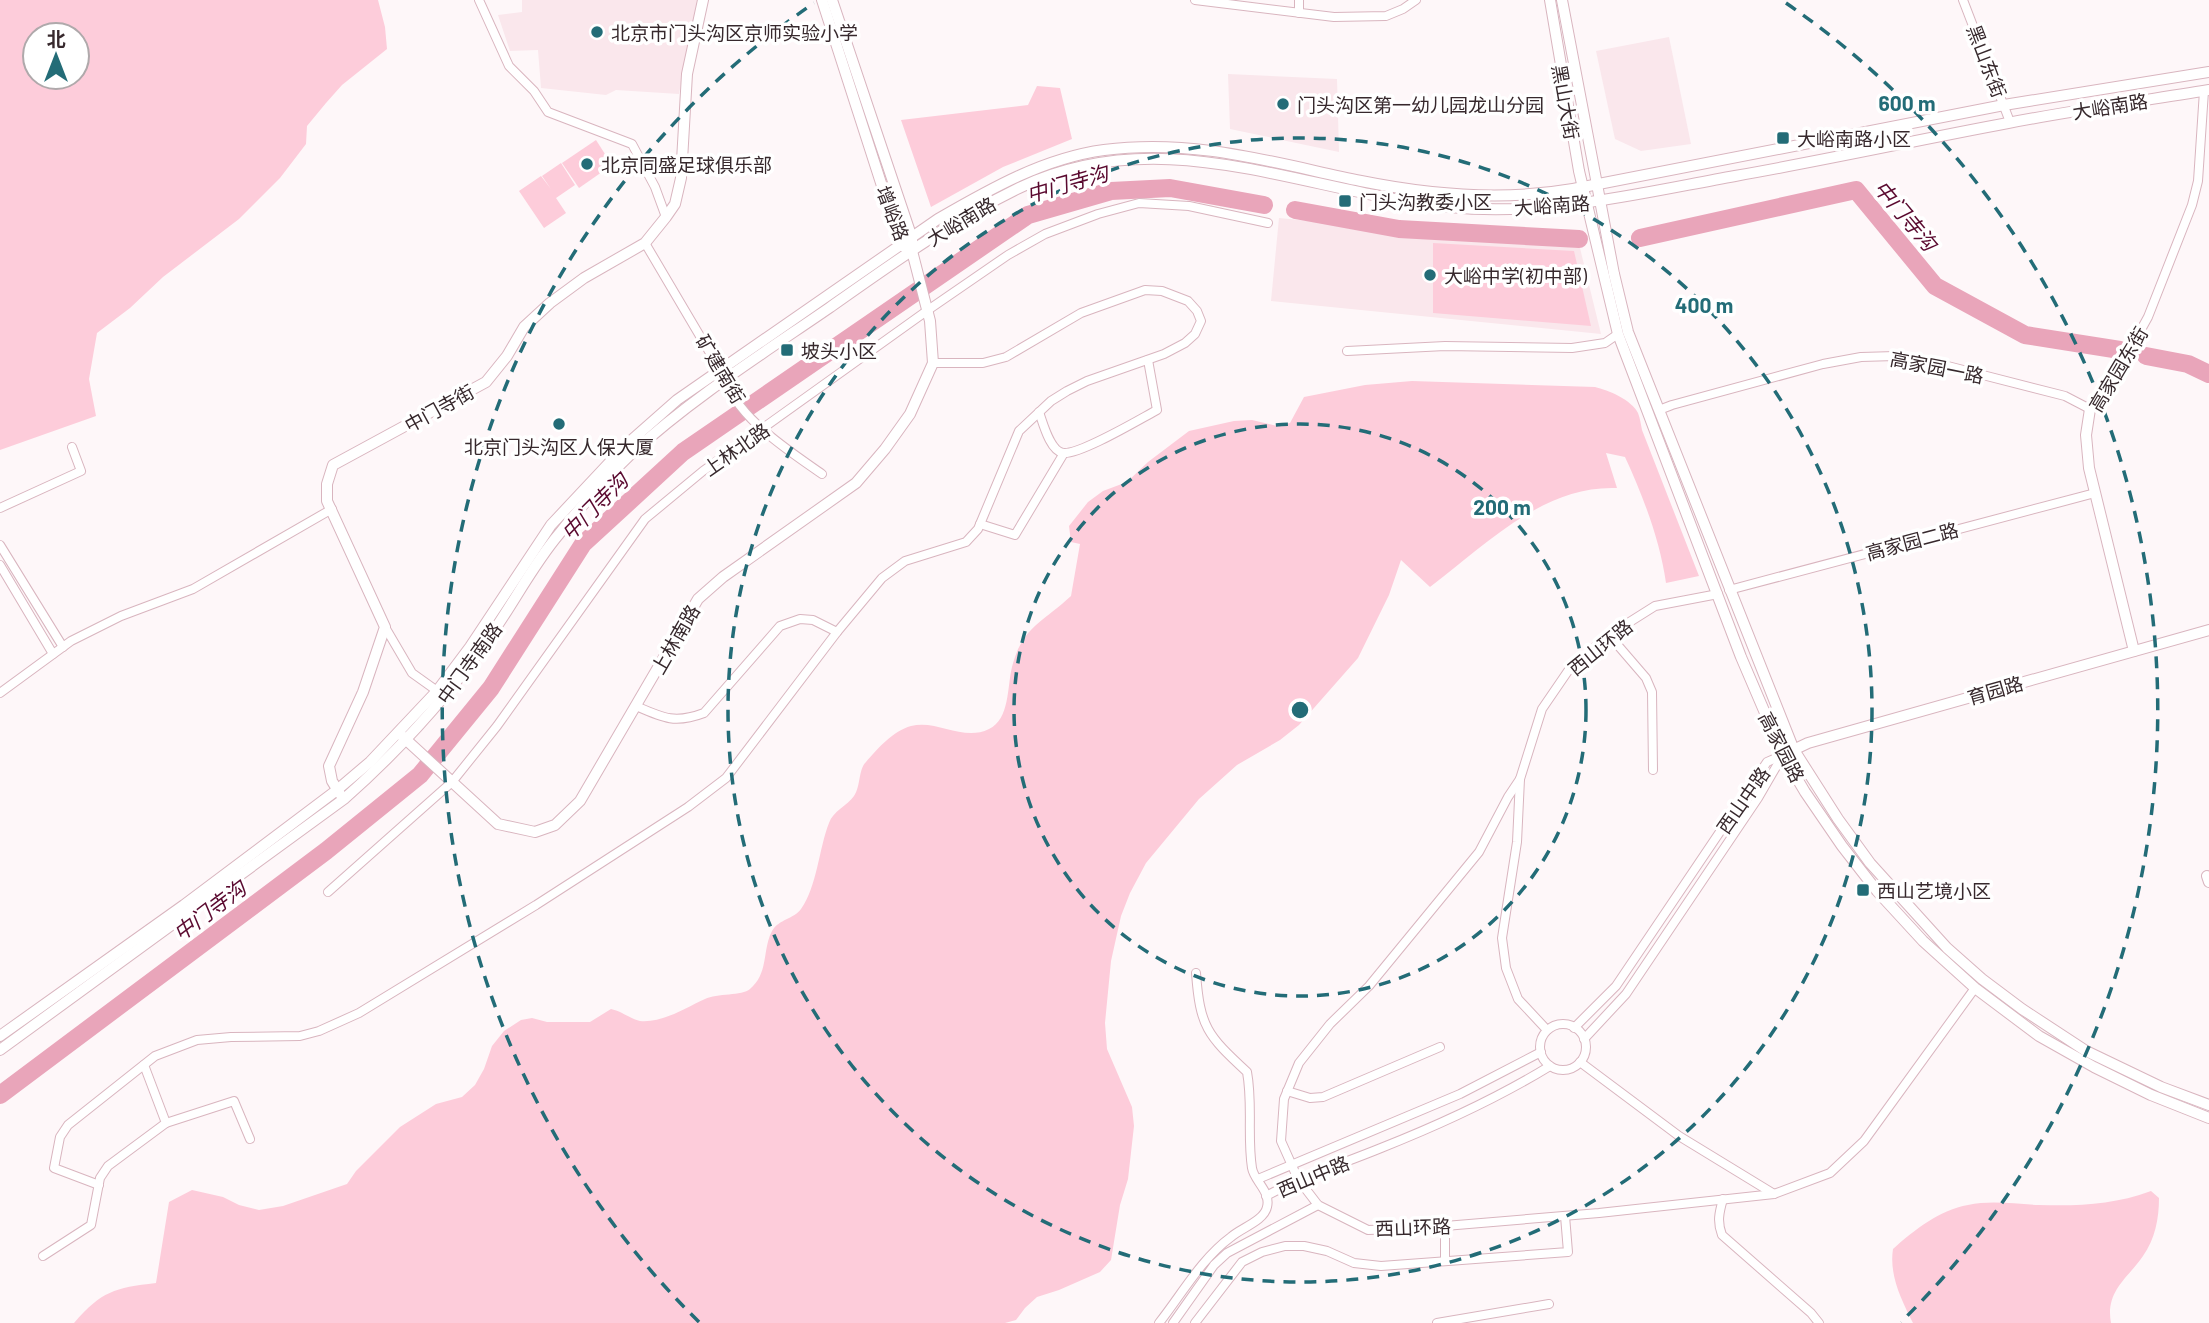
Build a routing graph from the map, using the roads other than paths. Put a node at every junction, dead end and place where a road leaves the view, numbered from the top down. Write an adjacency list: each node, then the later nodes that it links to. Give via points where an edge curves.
1 (479, 0): 20 (street, via 509,65 548,112 632,144)
2 (703, 0): 20 (main road, 中门寺街, via 687,74 681,178 675,204)
3 (822, 0): 24 (main road, 增峪路)
4 (832, 0): 22 (main road, 增峪路)
5 (1195, 0): 11 (street)
6 (1299, 0): 11 (street)
7 (1416, 0): 11 (street, via 1386,16)
8 (1550, 0): 17 (main road, 黑山大街)
9 (1562, 0): 16 (main road, 黑山大街)
10 (1963, 0): 14 (street, 黑山东街)
11 (1299, 13)
12 (2209, 72): 14 (main road, 大峪南路)
13 (2207, 90): 15 (main road, 大峪南路); 33 (street, 高家园东街, via 2192,205 2148,317 2112,382)
14 (2004, 105): 15 (street, 黑山东街); 16 (main road, 大峪南路)
15 (2010, 122): 18 (main road, 大峪南路)
16 (1597, 185): 17 (main road, 大峪南路); 18 (main road, 黑山大街)
17 (1583, 187): 19 (main road, 黑山大街); 22 (main road, 大峪南路, via 1471,195 1364,181 1212,149 1154,146 1103,150 1032,169 979,195)
18 (1600, 202): 19 (main road, 大峪南路); 35 (main road, 高家园路, via 1628,332)
19 (1586, 204): 25 (main road, 大峪南路, via 1455,208 1398,201 1202,160 1151,158 1079,167 1025,185); 27 (main road, 高家园路)
20 (666, 217): 23 (main road, 中门寺街)
21 (1268, 223): 26 (street, 上林北路, via 1189,206 1139,203 1045,234)
22 (912, 238): 24 (main road, 中门寺南路); 25 (main road, 增峪路)
23 (645, 243): 31 (street, 矿建南街); 43 (main road, 中门寺街, via 550,303 524,327 486,382 333,466 327,484)
24 (901, 245): 25 (main road, 增峪路); 31 (main road, 中门寺南路)
25 (912, 251): 26 (main road); 32 (main road, 中门寺南路)
26 (928, 310): 30 (main road); 37 (street, 上林北路)
27 (1618, 334): 28 (street, via 1605,343 1572,348 1445,346); 47 (main road, 高家园路)
28 (1347, 351)
29 (1148, 360): 30 (street, via 1195,334 1201,321 1188,301 1145,290 1081,313 1006,358); 36 (street, via 1087,381); 39 (street, via 1157,410)
30 (933, 363): 57 (main road, 上林南路, via 909,414 856,483 698,599)
31 (720, 370): 32 (street, 矿建南街); 56 (main road, 中门寺南路, via 626,445 551,525)
32 (724, 382): 37 (street, 矿建南街); 56 (main road, 中门寺南路, via 631,454 587,501)
33 (2097, 399): 34 (main road, 高家园东街)
34 (2090, 409): 35 (street, 高家园一路, via 2065,396 1895,356 1823,364); 41 (main road, 高家园东街, via 2087,435)
35 (1659, 410): 47 (main road, 高家园路)
36 (1039, 412): 39 (street, via 1047,437); 44 (street, via 1019,431)
37 (762, 431): 40 (street, 矿建南街); 62 (street, 上林北路, via 645,519)
38 (72, 447): 42 (street, via 81,471)
39 (1064, 453): 44 (street, via 1015,536)
40 (822, 474)
41 (2095, 493): 47 (street, 高家园二路); 53 (main road, 高家园东街)
42 (0, 508)
43 (332, 509): 48 (main road, 中门寺街); 52 (street, via 193,589 121,616)
44 (980, 524): 50 (street, via 966,542 905,561 882,578)
45 (0, 545): 52 (street)
46 (0, 565): 54 (street)
47 (1723, 592): 51 (street, 西山环路, via 1655,606); 59 (main road, 高家园路, via 1741,657)
48 (386, 626): 56 (street, via 412,673); 63 (main road, via 363,692 329,766)
49 (2209, 630): 53 (main road, 育园路)
50 (837, 632): 57 (street, via 813,620 780,626 704,713 688,719 667,720); 75 (street, via 726,778 536,905 359,1013 319,1031 300,1036 197,1040)
51 (1609, 635): 60 (street, via 1646,678 1652,692); 61 (street, 西山环路, via 1568,671 1542,709)
52 (62, 647): 54 (street)
53 (2134, 651): 59 (main road, 育园路)
54 (53, 654): 55 (street)
55 (0, 694)
56 (441, 694): 58 (main road, 中门寺南路)
57 (636, 706): 62 (main road, 上林南路, via 580,801 555,825 535,832 498,824)
58 (403, 737): 62 (main road, 上林南路); 63 (main road, 中门寺南路)
59 (1788, 752): 66 (main road, 高家园路, via 1805,792 1877,891); 67 (street, 西山中路, via 1767,762 1616,985); 70 (street, 西山中路, via 1626,994); 78 (main road, 高家园路, via 1870,863 1947,948 1982,979 2086,1051)
60 (1653, 770)
61 (1520, 779): 68 (street, via 1517,842 1502,937 1506,968 1518,999); 77 (street, 西山环路, via 1479,852 1369,986 1330,1024 1299,1063)
62 (452, 782): 64 (street, 上林北路)
63 (341, 794): 69 (main road, 中门寺南路); 72 (main road, 中门寺南路)
64 (328, 892)
65 (1196, 973): 83 (street, via 1203,1023 1247,1072 1253,1172)
66 (1975, 988): 79 (main road, 高家园路, via 2039,1035 2094,1067); 86 (street, 西山环路, via 1864,1141 1830,1173)
67 (1574, 1028): 68 (street, via 1559,1025); 70 (street)
68 (1547, 1030): 73 (street, via 1540,1042)
69 (0, 1036)
70 (1584, 1038): 74 (street, via 1586,1049)
71 (1440, 1047): 77 (street, via 1323,1097)
72 (0, 1050)
73 (1541, 1052): 76 (street); 82 (street, 西山中路, via 1460,1094)
74 (1580, 1062): 76 (street, via 1569,1069); 86 (street, via 1679,1136)
75 (144, 1065): 80 (street); 85 (street, via 68,1125 60,1137 54,1168)
76 (1550, 1066): 84 (street, 西山中路, via 1473,1108)
77 (1287, 1091): 82 (street, 西山环路, via 1281,1141)
78 (2209, 1105)
79 (2209, 1118)
80 (166, 1122): 81 (street, via 234,1101); 85 (street, via 108,1166)
81 (250, 1139)
82 (1292, 1164): 83 (street, 西山中路); 84 (street, 西山环路)
83 (1258, 1179): 87 (street)
84 (1298, 1179): 87 (street, 西山中路); 89 (street, 西山环路)
85 (99, 1185): 92 (street, via 91,1225)
86 (1774, 1194): 88 (street, 西山环路)
87 (1266, 1196): 95 (street, via 1267,1209 1262,1216 1213,1252)
88 (1724, 1199): 90 (street, 西山环路); 99 (street, via 1718,1216 1722,1235)
89 (1318, 1205): 91 (street, 西山环路, via 1368,1230); 96 (street, via 1227,1253)
90 (1565, 1216): 91 (street, 西山环路); 93 (street, via 1568,1252)
91 (1445, 1226): 93 (street)
92 (43, 1256)
93 (1445, 1261): 97 (street, via 1354,1264 1327,1251 1285,1246 1242,1262)
94 (1549, 1304): 98 (street)
95 (1159, 1323)
96 (1173, 1323)
97 (1195, 1323)
98 (1437, 1323)
99 (1819, 1323)

